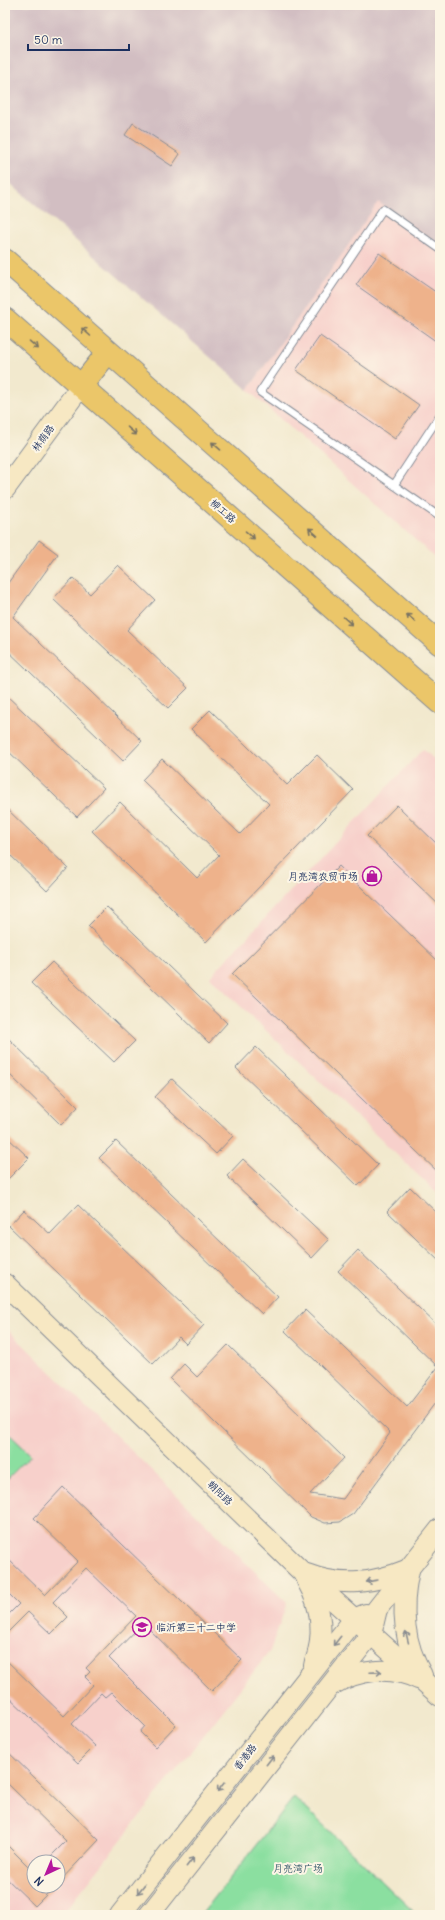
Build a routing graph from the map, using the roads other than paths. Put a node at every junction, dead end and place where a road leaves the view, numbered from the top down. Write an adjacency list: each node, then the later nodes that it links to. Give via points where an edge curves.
1 (440, 249): 7 (lane, via 383,209 260,392)
2 (5, 260): 4 (main road, one-way to 2)
3 (5, 319): 5 (main road, 柳工路, one-way to 5)
4 (108, 352): 5 (main road); 10 (main road, one-way to 4)
5 (81, 386): 8 (main road, 林荫路); 11 (main road, 柳工路, one-way to 11)
6 (440, 415): 7 (lane)
7 (394, 484): 9 (lane)
8 (5, 489)
9 (440, 517)
10 (440, 644)
11 (440, 703)
12 (5, 1284): 15 (main road, 朝阳路)
13 (440, 1529): 14 (main road, 香港路)
14 (409, 1569): 15 (main road, one-way to 15, via 374,1581 355,1583 337,1583); 16 (main road, 香港路); 21 (main road, one-way to 14, via 418,1668 405,1629 405,1589)
15 (302, 1572): 17 (main road, 朝阳路); 19 (main road, via 313,1591 321,1633 318,1655)
16 (377, 1609): 17 (main road, 香港路); 18 (main road, 香港路)
17 (354, 1619): 18 (main road, 朝阳路); 19 (main road, 香港路, one-way to 19)
18 (371, 1634): 20 (main road, 香港路); 21 (main road, 朝阳路)
19 (310, 1675): 22 (main road, 香港路, one-way to 22)
20 (327, 1688): 21 (main road, one-way to 21, via 354,1675 377,1671 407,1675); 23 (main road, 香港路, one-way to 20)
21 (434, 1690)
22 (120, 1915)
23 (149, 1915)

